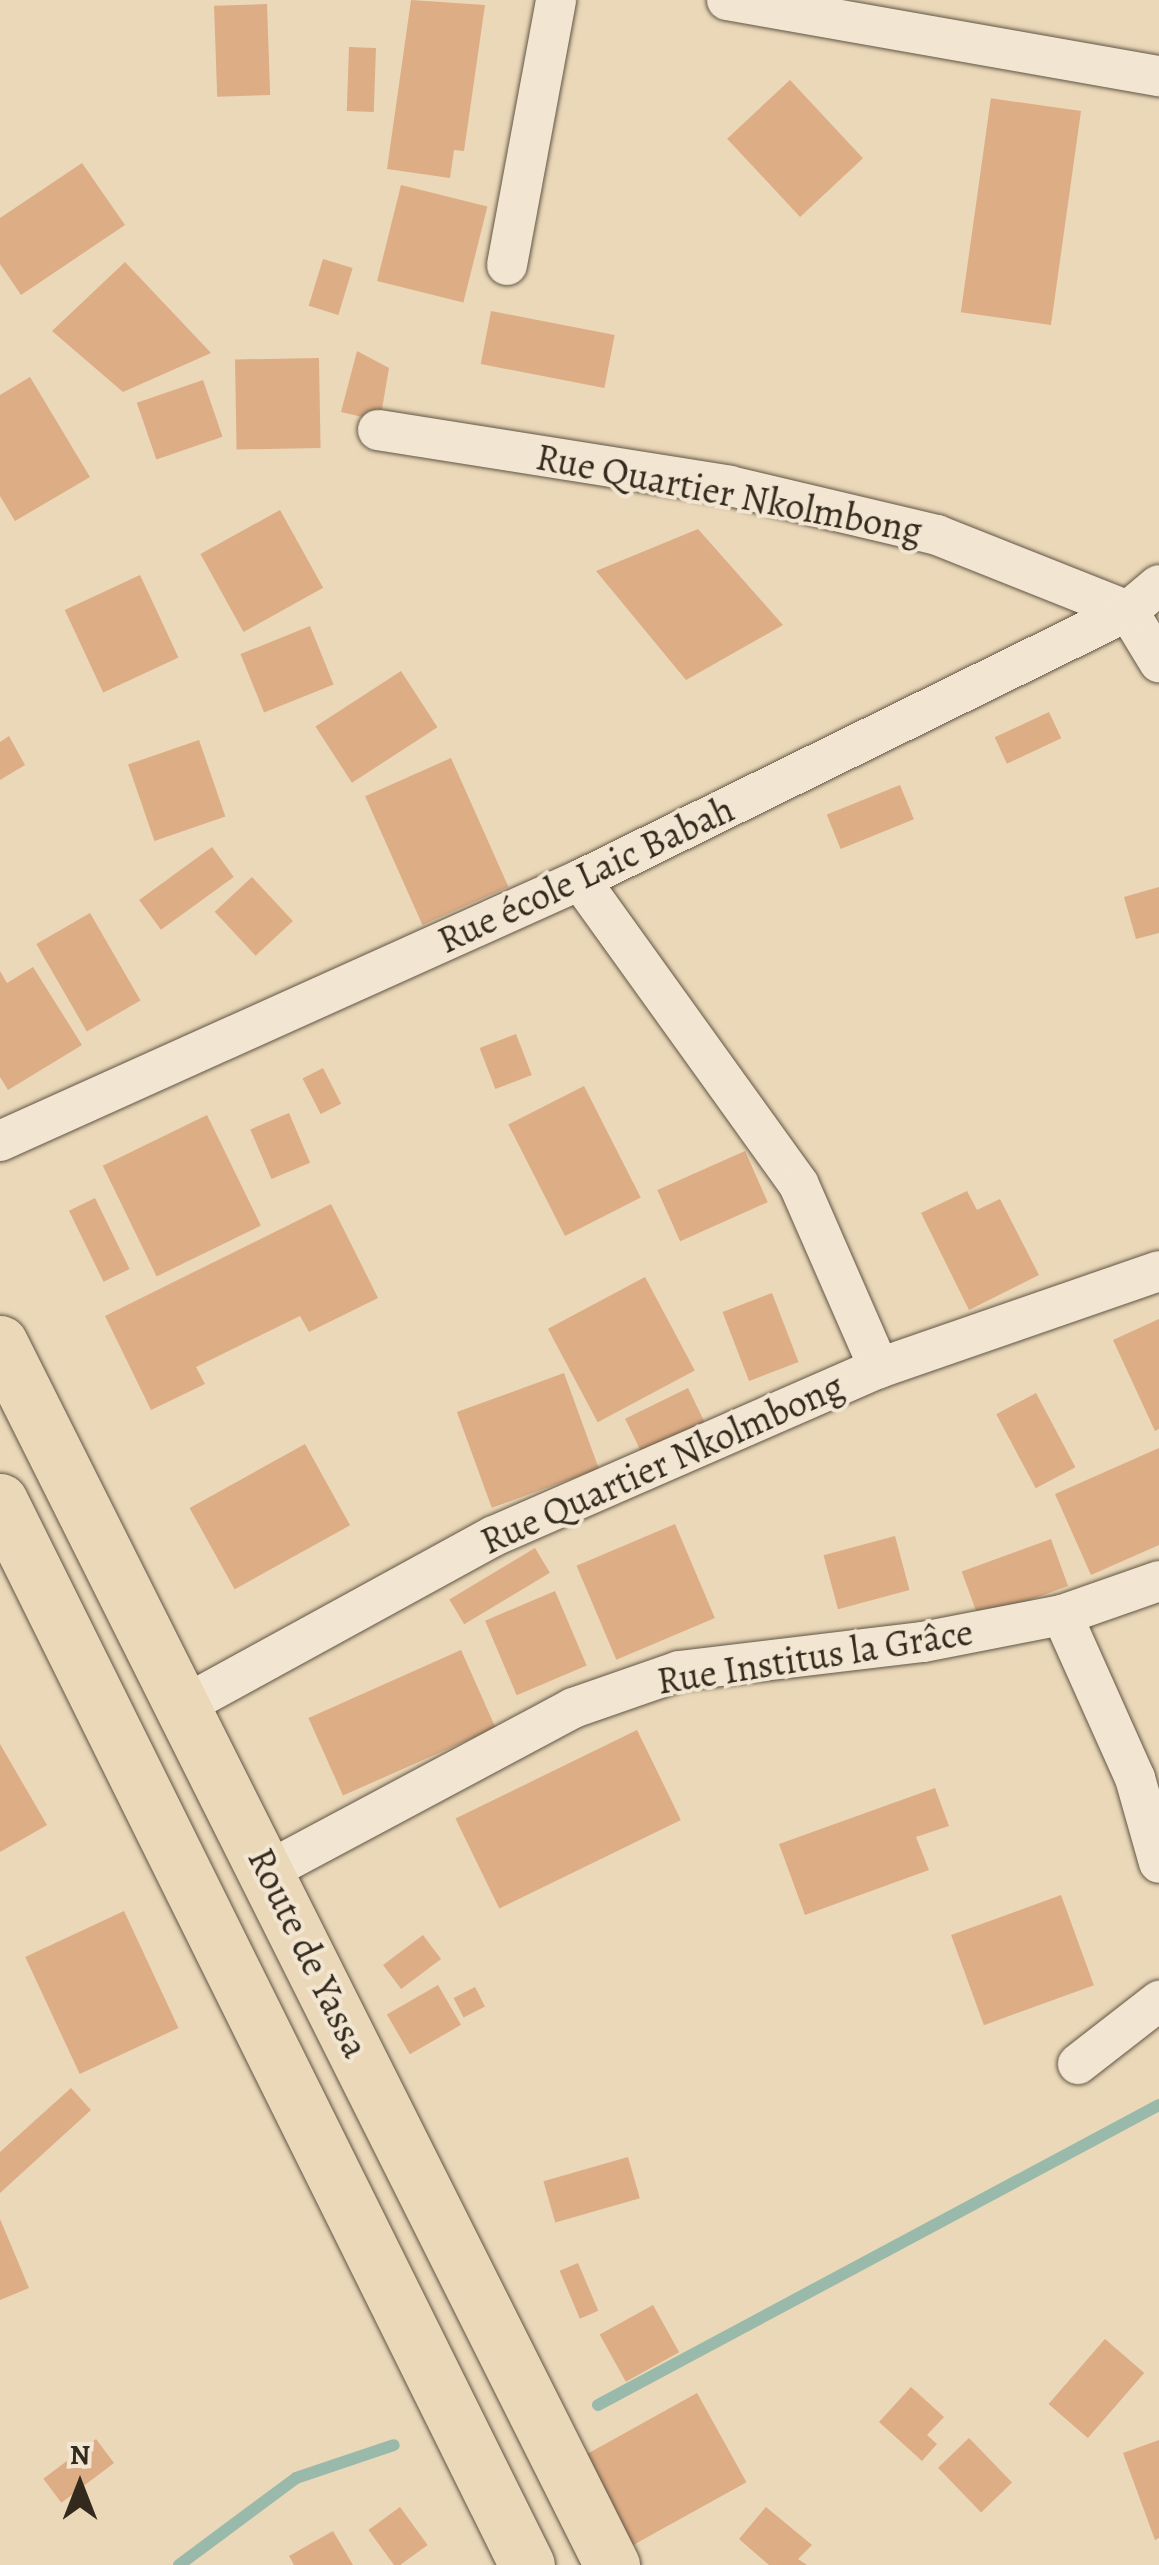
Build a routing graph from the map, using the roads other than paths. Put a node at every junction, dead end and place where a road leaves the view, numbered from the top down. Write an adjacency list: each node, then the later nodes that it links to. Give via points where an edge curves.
1 (556, 0): 4 (street)
2 (726, 0): 3 (street)
3 (1159, 76)
4 (507, 265)
5 (378, 430): 7 (street, Rue Quartier Nkolmbong, via 730,486 936,535)
6 (1159, 585): 7 (street, Rue école Laic Babah)
7 (1128, 611): 8 (street); 9 (street, Rue école Laic Babah)
8 (1159, 662)
9 (580, 880): 10 (street, Rue école Laic Babah); 13 (street, via 799,1185)
10 (0, 1141)
11 (1159, 1272): 13 (street, Rue Quartier Nkolmbong)
12 (0, 1343): 17 (main road, Route de Yassa)
13 (879, 1368): 17 (street, Rue Quartier Nkolmbong, via 494,1536)
14 (0, 1500): 22 (main road, Route de Yassa)
15 (1159, 1581): 16 (street, Rue Institus la Grâce)
16 (1062, 1615): 18 (street, via 1135,1778); 19 (street, Rue Institus la Grâce, via 923,1642 679,1671 574,1708)
17 (185, 1704): 19 (main road, Route de Yassa)
18 (1159, 1862)
19 (268, 1871): 23 (main road, Route de Yassa)
20 (1159, 2001): 21 (street)
21 (1078, 2064)
22 (527, 2565)
23 (612, 2565)

